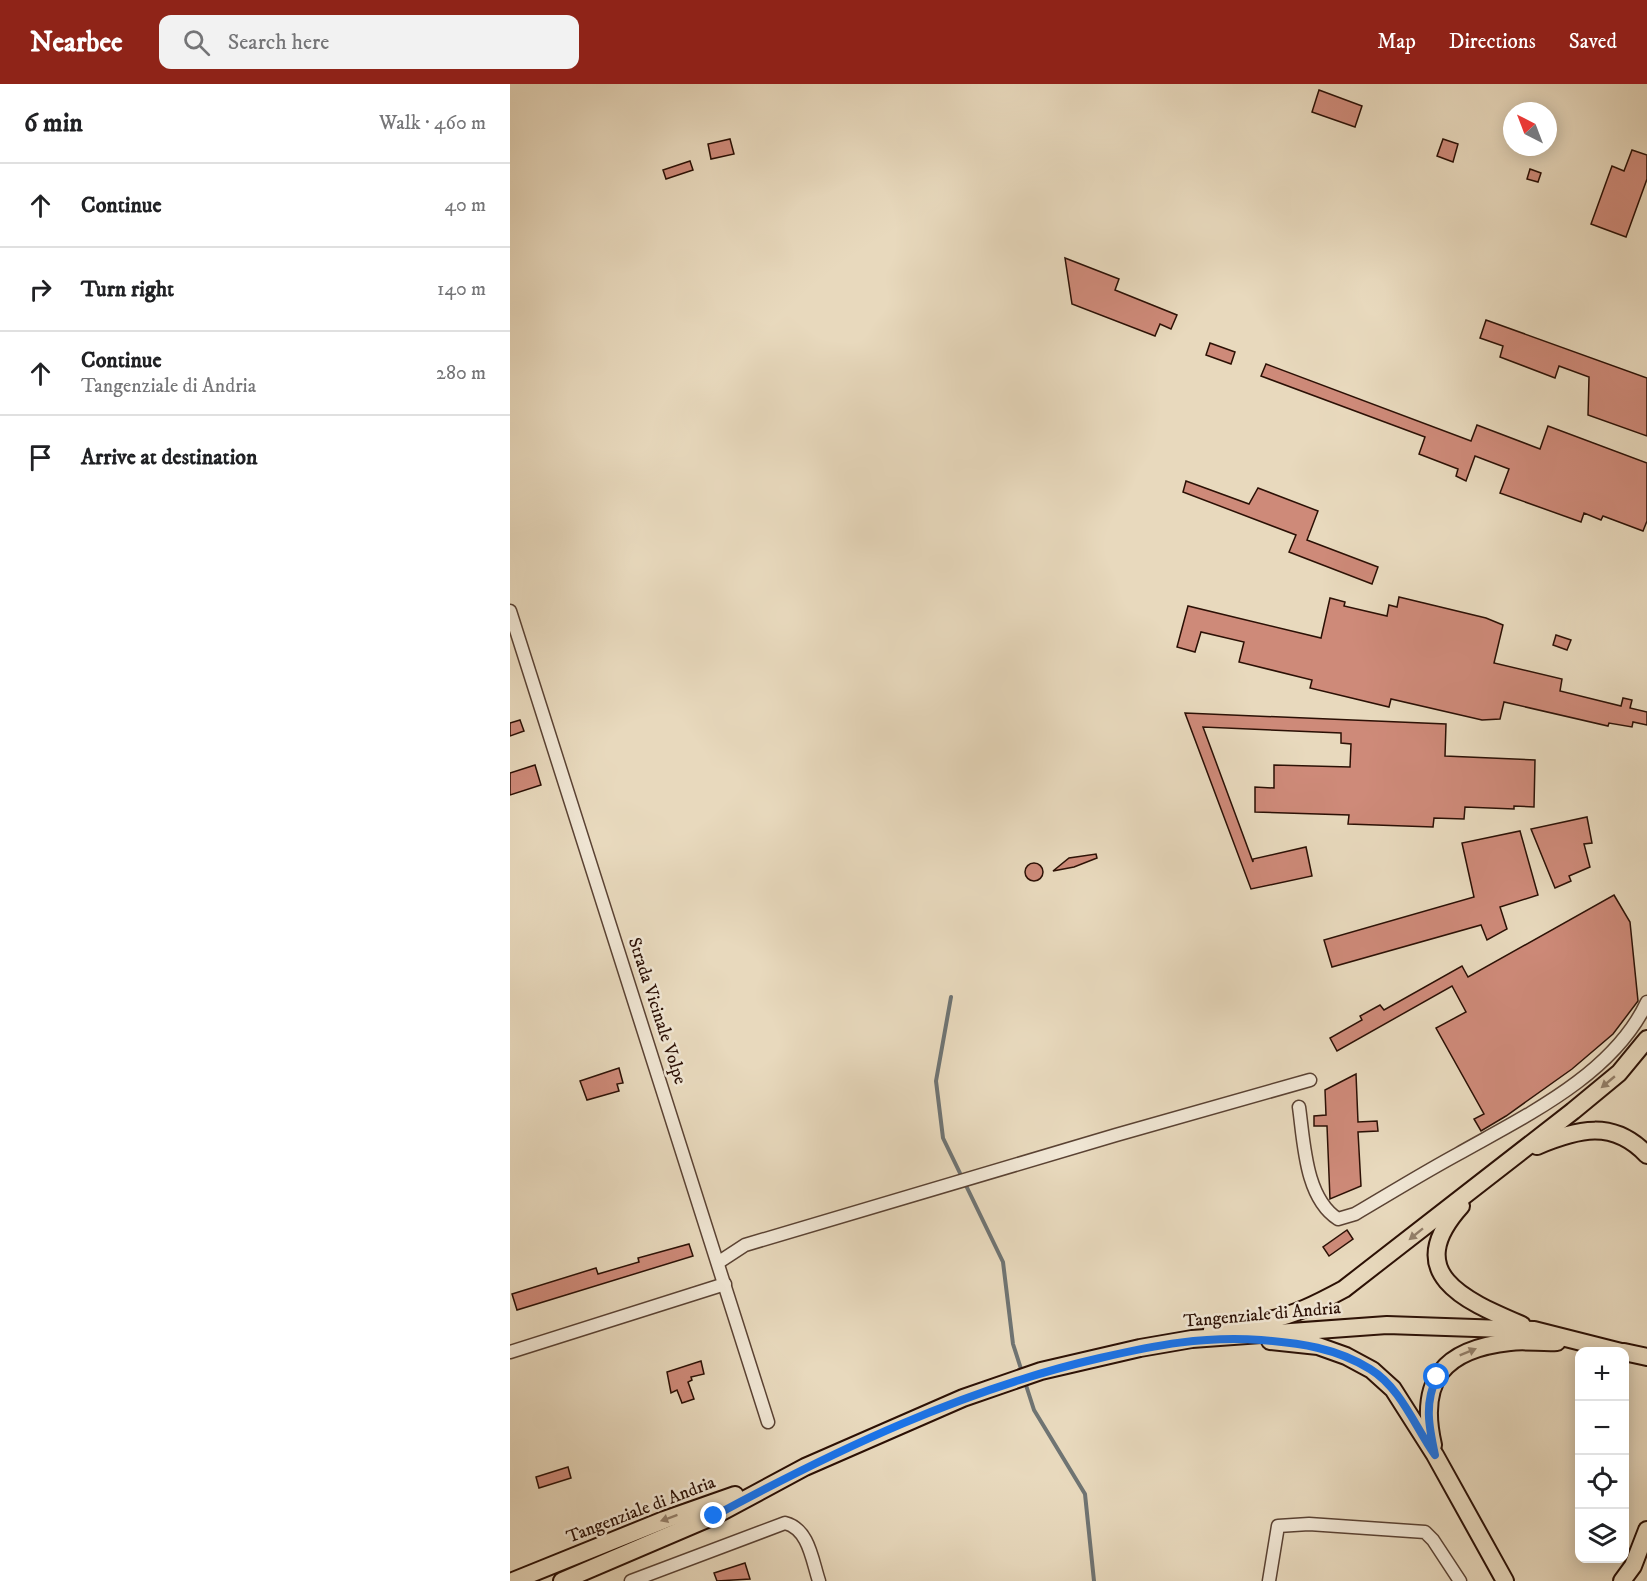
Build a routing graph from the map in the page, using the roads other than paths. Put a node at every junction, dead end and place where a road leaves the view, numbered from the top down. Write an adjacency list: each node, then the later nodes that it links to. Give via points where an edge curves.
1 (510, 611): 9 (street, Strada Vicinale Volpe)
2 (1647, 1002): 5 (street, via 1638,1022 1613,1050 1551,1102 1355,1214 1338,1219 1327,1212 1315,1192)
3 (1647, 1039): 6 (main road, one-way to 6, via 1619,1073)
4 (1310, 1080): 9 (street, via 746,1245)
5 (1299, 1107)
6 (1520, 1153): 7 (main road, via 1584,1130 1618,1134); 8 (main road)
7 (1647, 1155)
8 (1479, 1185): 11 (main road, via 1451,1218 1440,1239 1436,1252 1443,1277 1457,1293 1476,1305); 13 (main road, one-way to 13, via 1376,1266 1315,1305 1265,1321 1221,1326)
9 (718, 1263): 10 (street, Strada Vicinale Volpe)
10 (725, 1284): 16 (street); 19 (street, Strada Vicinale Volpe)
11 (1534, 1330): 12 (main road, Tangenziale di Andria, via 1387,1324); 14 (main road, Tangenziale di Andria)
12 (1221, 1337): 13 (main road, Tangenziale di Andria); 20 (main road, via 1318,1346 1372,1370 1392,1389)
13 (1192, 1339): 21 (main road, Tangenziale di Andria, via 1010,1381)
14 (1575, 1341): 15 (main road, Tangenziale di Andria); 20 (main road, one-way to 14, via 1428,1404 1437,1377 1451,1360 1491,1345)
15 (1600, 1347)
16 (510, 1352)
17 (1629, 1353): 18 (main road, Tangenziale di Andria)
18 (1647, 1357)
19 (768, 1422)
20 (1435, 1455): 29 (main road)
21 (784, 1478): 23 (main road, Tangenziale di Andria, one-way to 23, via 664,1520); 24 (main road, Tangenziale di Andria, via 714,1516)
22 (1647, 1530): 30 (main road, via 1633,1566)
23 (513, 1581)
24 (562, 1581)
25 (631, 1581): 26 (street, via 785,1523 796,1525 804,1535)
26 (819, 1581)
27 (1269, 1581): 28 (street, via 1278,1526 1309,1524 1425,1532)
28 (1460, 1581)
29 (1505, 1581)
30 (1622, 1581)

